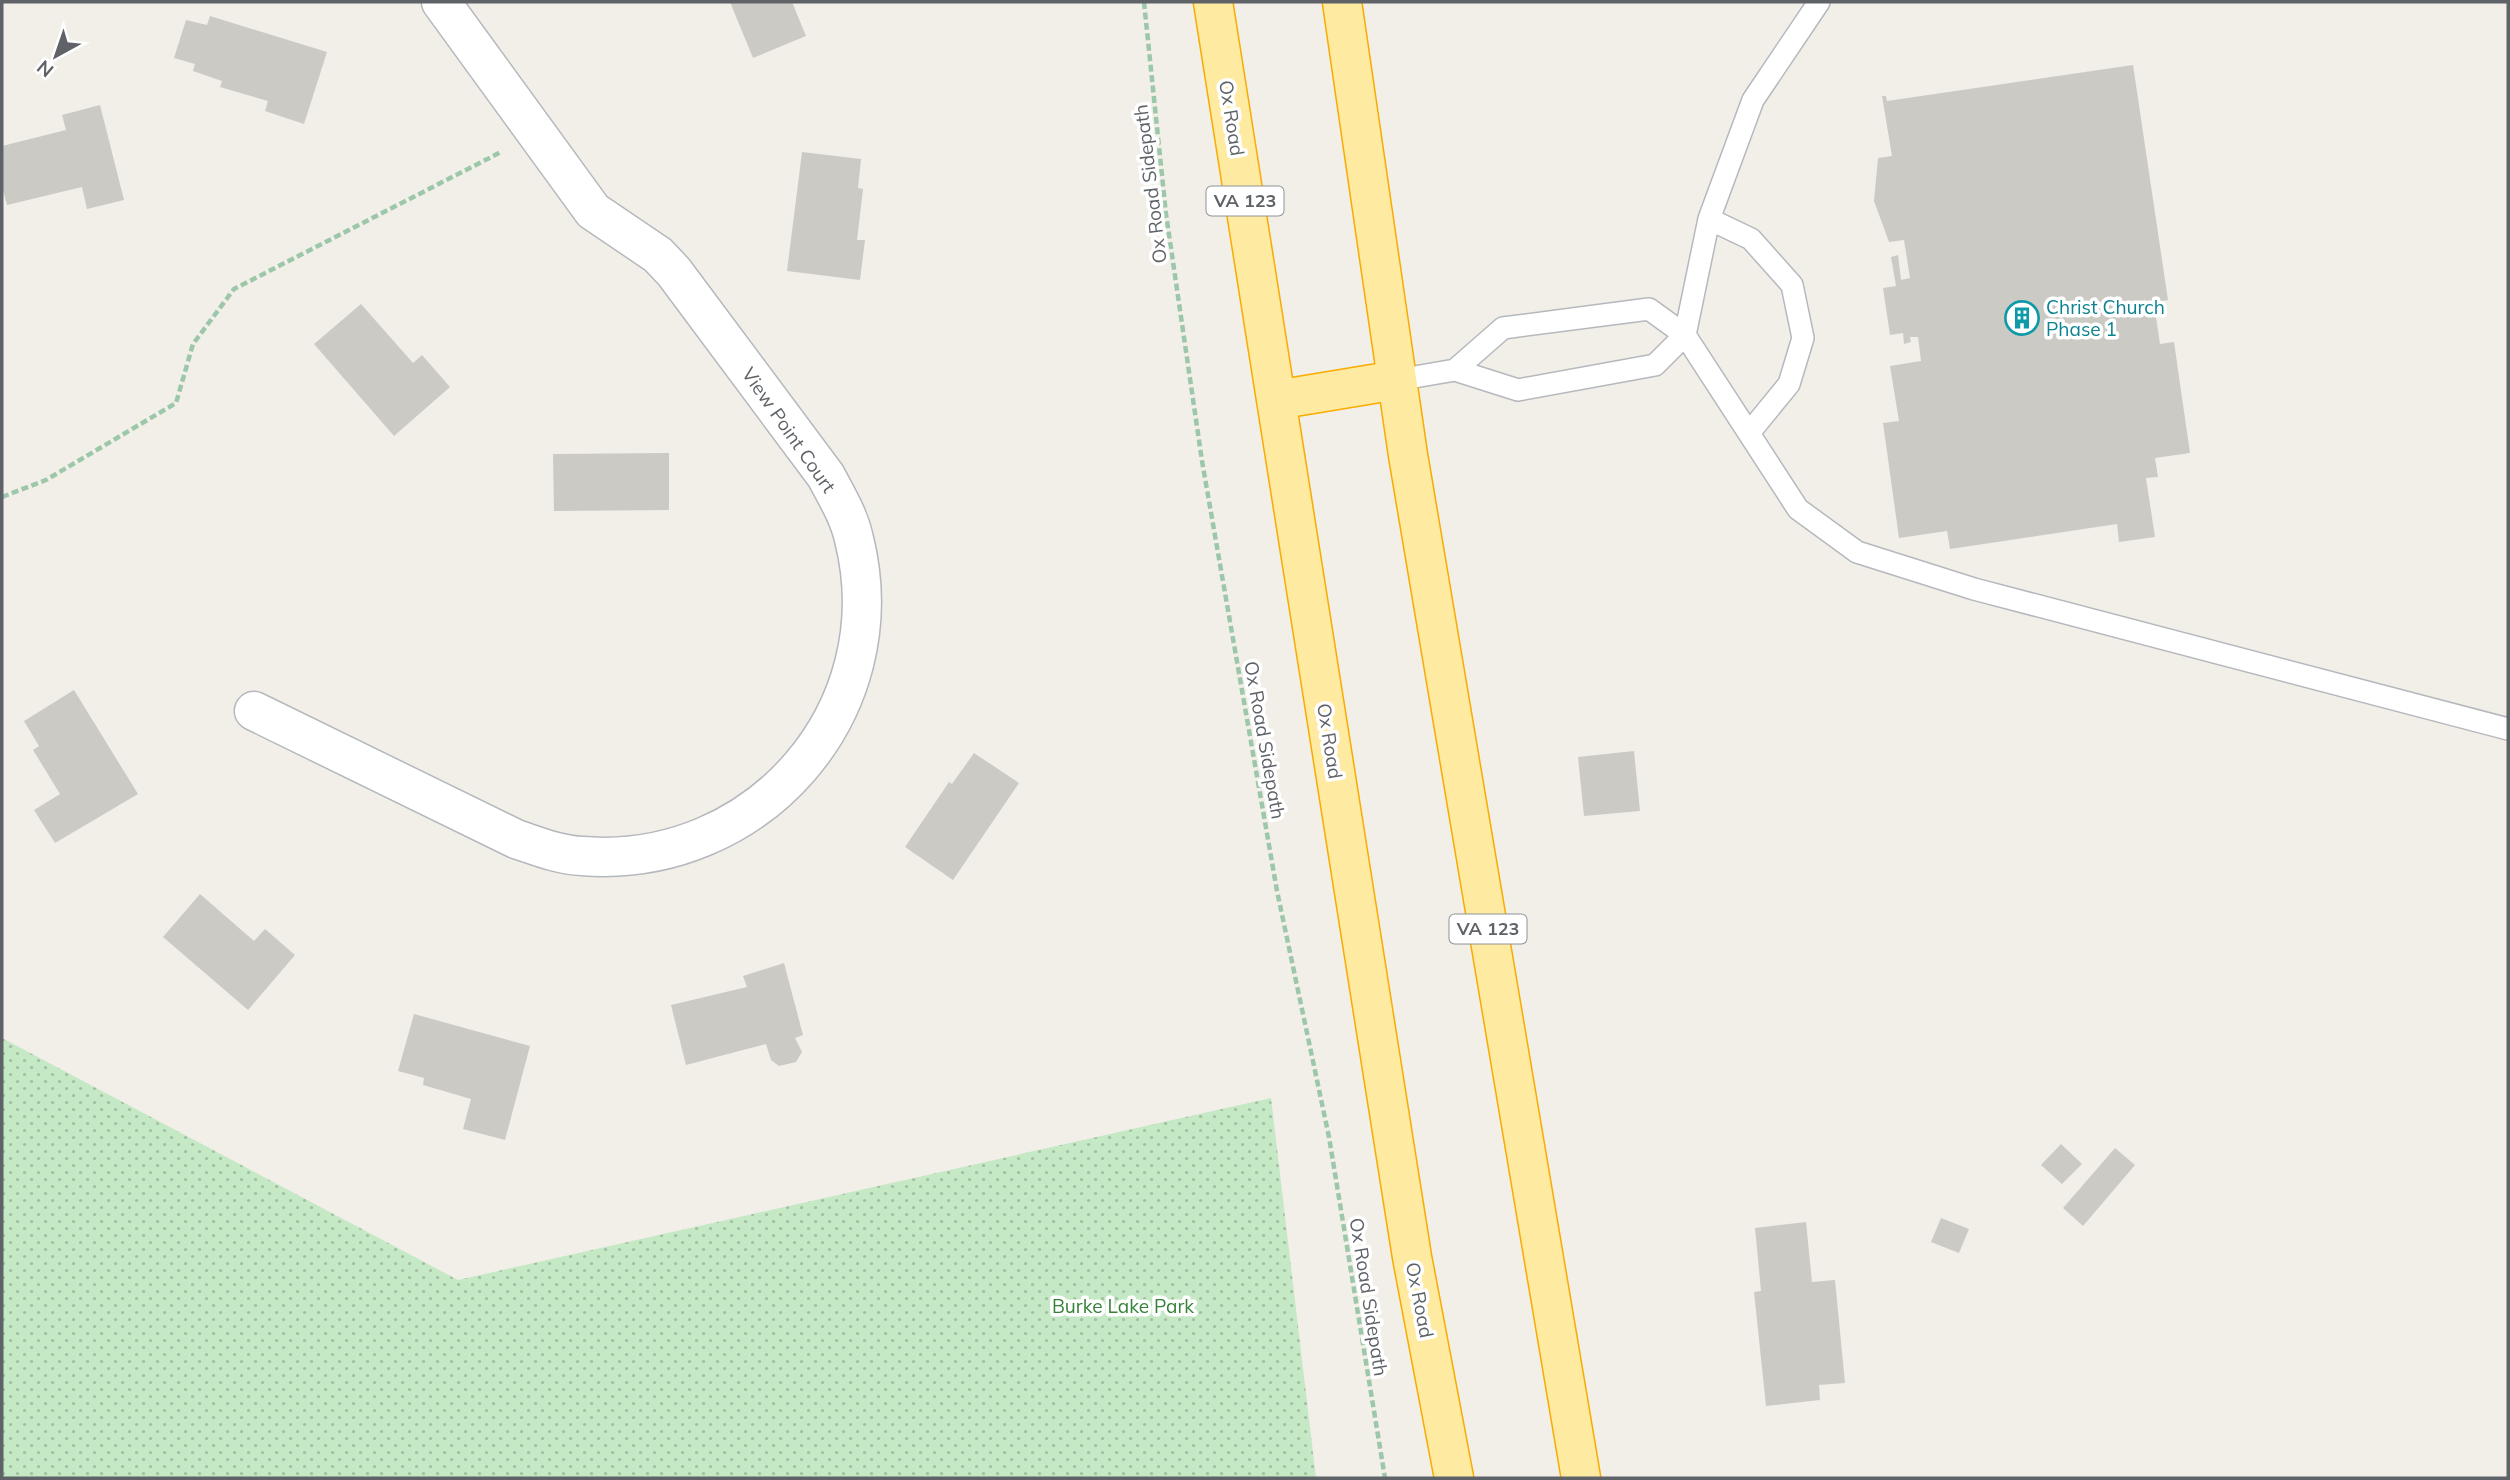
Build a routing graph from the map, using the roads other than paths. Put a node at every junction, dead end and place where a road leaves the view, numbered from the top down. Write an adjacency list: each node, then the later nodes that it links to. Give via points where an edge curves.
1 (441, 2): 11 (street, View Point Court, via 593,211 658,255 674,272 826,476 845,511 859,567 860,631 850,681 809,758 785,785 744,817 691,842 656,852 593,856 553,852 516,839)
2 (1213, 2): 9 (highway, Ox Road / VA 123)
3 (1342, 2): 8 (highway, VA 123)
4 (1819, 2): 5 (lane, via 1753,100)
5 (1709, 219): 6 (lane); 10 (lane, via 1751,239 1792,285 1803,338 1789,384)
6 (1685, 335): 7 (lane, via 1655,365 1518,390); 7 (lane, via 1648,309 1503,328); 10 (lane)
7 (1455, 370): 8 (lane)
8 (1397, 380): 9 (highway); 14 (highway, VA 123)
9 (1276, 400): 13 (highway, Ox Road / VA 123, via 1412,1257)
10 (1749, 433): 12 (lane, via 1798,509 1857,552 1974,589)
11 (254, 711)
12 (2508, 729)
13 (1454, 1478)
14 (1581, 1478)

